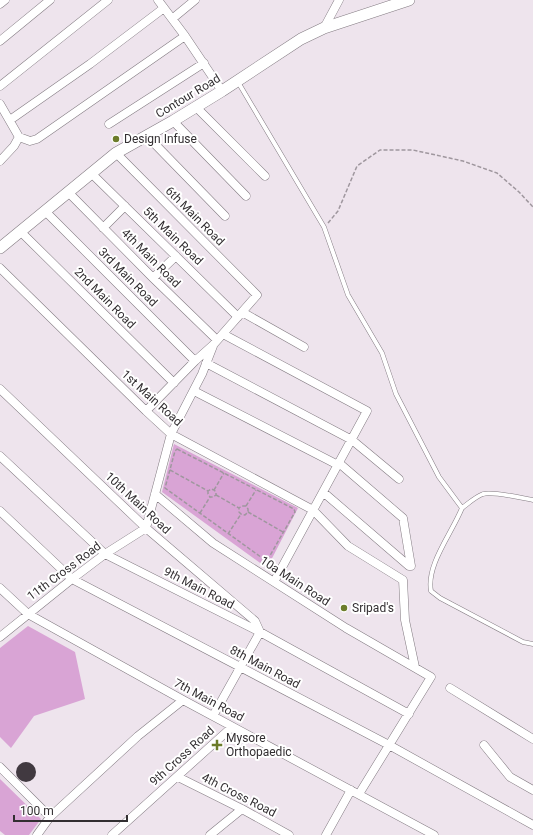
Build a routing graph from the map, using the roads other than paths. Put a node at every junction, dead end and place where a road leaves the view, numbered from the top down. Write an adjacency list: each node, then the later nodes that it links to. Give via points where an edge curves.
1 (5, 0): 8 (street)
2 (50, 0): 13 (street)
3 (108, 0): 16 (street)
4 (158, 0): 9 (street)
5 (195, 0): 10 (street)
6 (339, 0): 11 (street)
7 (409, 0): 11 (street, Contour Road)
8 (0, 4)
9 (164, 8): 10 (street); 20 (street)
10 (172, 19): 12 (street)
11 (324, 28): 15 (street, Contour Road, via 301,39)
12 (185, 36): 14 (street); 24 (street, via 37,139 30,141)
13 (0, 41)
14 (204, 63): 17 (street); 22 (street)
15 (237, 82): 17 (street, Contour Road); 58 (lane, via 324,228 348,295 382,353 396,394 439,477)
16 (0, 86)
17 (222, 91): 19 (street, Contour Road)
18 (0, 104): 20 (street)
19 (196, 107): 21 (street, Contour Road); 28 (street)
20 (10, 120): 24 (street)
21 (173, 121): 23 (street, Contour Road); 30 (street)
22 (110, 124)
23 (146, 136): 25 (street, Contour Road); 33 (street)
24 (19, 138): 26 (street)
25 (116, 152): 27 (street, Contour Road); 40 (street, 6th Main Road, via 257,295)
26 (0, 161)
27 (91, 173): 29 (street, Contour Road); 31 (street, 5th Main Road)
28 (265, 176)
29 (68, 192): 32 (street, Contour Road); 34 (street, 4th Main Road)
30 (246, 196)
31 (125, 206): 34 (street); 37 (street, 5th Main Road)
32 (45, 211): 35 (street, Contour Road); 43 (street, 3rd Main Road)
33 (225, 216)
34 (103, 228): 39 (street, 4th Main Road)
35 (20, 231): 36 (street, Contour Road); 46 (street, 2nd Main Road)
36 (0, 248)
37 (176, 256): 39 (street); 40 (street, 5th Main Road)
38 (0, 268): 49 (street, 1st Main Road)
39 (153, 278): 41 (street, 4th Main Road)
40 (240, 314): 41 (street); 42 (street, 5th Main Road)
41 (218, 339): 43 (street); 44 (street); 51 (street, 4th Main Road, via 367,411)
42 (304, 346)
43 (192, 363): 45 (street, 3rd Main Road); 46 (street)
44 (206, 363): 45 (street); 51 (street)
45 (202, 374): 48 (street)
46 (174, 383): 49 (street)
47 (0, 389): 61 (street, 10th Main Road)
48 (194, 390): 50 (street); 53 (street)
49 (146, 411): 50 (street, 1st Main Road)
50 (171, 434): 56 (street); 59 (street, 1st Main Road)
51 (352, 440): 53 (street); 54 (street)
52 (0, 456): 62 (street, 9th Main Road)
53 (339, 464): 55 (street); 55 (street, via 402,516 411,566)
54 (399, 478)
55 (323, 492): 59 (street)
56 (155, 494): 61 (street); 64 (street, 10a Main Road, via 213,544)
57 (533, 500): 58 (lane, via 485,493)
58 (462, 508): 69 (lane, via 432,571 429,583 431,592 523,642)
59 (313, 510): 64 (street); 71 (street, 1st Main Road, via 348,546 403,580 405,620)
60 (0, 511): 63 (street, 8th Main Road)
61 (146, 528): 62 (street, 11th Cross Road); 67 (street, 10th Main Road, via 255,621)
62 (105, 554): 63 (street, 11th Cross Road); 67 (street, 9th Main Road)
63 (72, 579): 66 (street, 11th Cross Road); 70 (street, 8th Main Road)
64 (274, 582): 71 (street, 10a Main Road, via 346,628)
65 (1, 592): 66 (street, 7th Main Road)
66 (28, 614): 68 (street, 11th Cross Road); 73 (street, 7th Main Road)
67 (260, 632): 70 (street); 74 (street, 9th Main Road)
68 (0, 637)
69 (533, 644)
70 (240, 667): 75 (street); 78 (street, 8th Main Road)
71 (415, 667): 74 (street, 10a Main Road, via 431,676)
72 (450, 688): 77 (street)
73 (183, 700): 75 (street, 7th Main Road); 86 (street, via 138,736)
74 (409, 714): 78 (street)
75 (213, 716): 76 (street, 7th Main Road)
76 (232, 726): 81 (street, 9th Cross Road); 82 (street, 7th Main Road)
77 (533, 739)
78 (389, 745): 84 (street); 87 (street, 8th Main Road)
79 (484, 745): 83 (street, via 510,777)
80 (0, 767): 86 (street)
81 (178, 777): 85 (street, 4th Cross Road); 89 (street, 9th Cross Road)
82 (351, 790): 84 (street, 7th Main Road); 92 (street)
83 (533, 790)
84 (359, 794): 93 (street, 7th Main Road)
85 (242, 809): 90 (street); 91 (street, 4th Cross Road)
86 (50, 817): 88 (street)
87 (533, 825)
88 (37, 835)
89 (112, 835)
90 (210, 835)
91 (289, 835)
92 (326, 835)
93 (434, 835)

